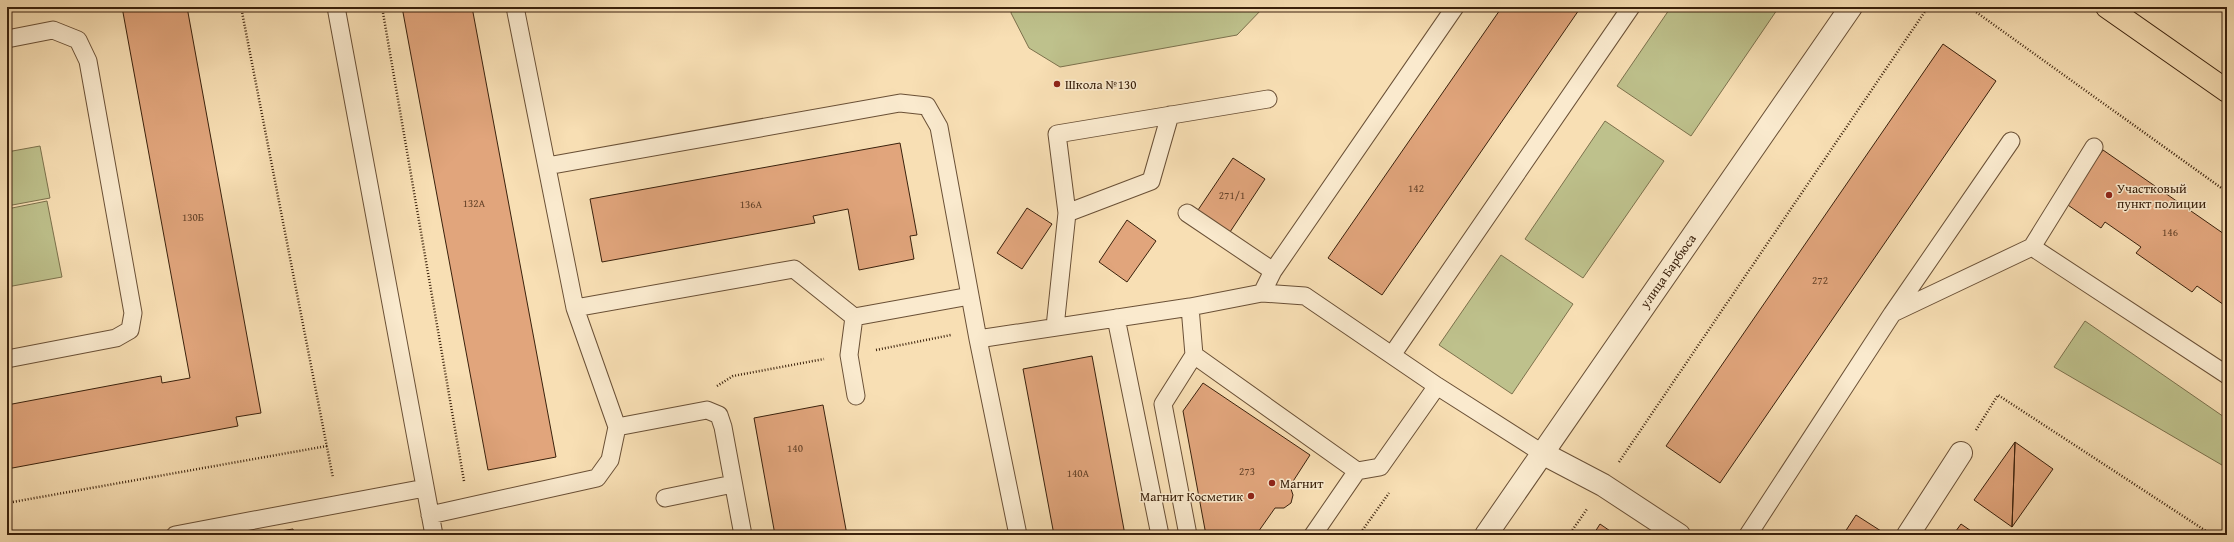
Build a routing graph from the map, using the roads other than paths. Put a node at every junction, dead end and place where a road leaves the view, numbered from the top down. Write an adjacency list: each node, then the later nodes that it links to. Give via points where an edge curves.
1 (336, 7): 38 (lane)
2 (515, 7): 13 (lane)
3 (1455, 7): 17 (lane)
4 (1631, 7): 28 (lane)
5 (1851, 7): 34 (street, улица Барбюса)
6 (2107, 7): 8 (main road)
7 (7, 39): 29 (lane, via 53,30 78,40 88,61 133,312 130,330 116,338)
8 (2227, 91)
9 (1268, 99): 10 (lane)
10 (1170, 115): 14 (lane, via 1152,181); 14 (lane, via 1057,134)
11 (2011, 141): 22 (lane)
12 (2094, 147): 16 (lane)
13 (547, 166): 19 (lane, via 900,102 927,106 939,127); 21 (lane)
14 (1067, 213): 25 (lane)
15 (1187, 213): 17 (lane)
16 (2032, 247): 22 (lane); 30 (lane)
17 (1273, 271): 18 (lane)
18 (1262, 293): 20 (lane); 28 (lane, via 1305,296)
19 (970, 296): 23 (lane); 26 (lane)
20 (1190, 306): 24 (lane); 27 (lane)
21 (575, 308): 23 (lane, via 794,269); 33 (lane)
22 (1892, 314): 50 (lane)
23 (854, 317): 32 (lane, via 849,355)
24 (1116, 318): 25 (lane); 45 (lane)
25 (1056, 327): 26 (lane)
26 (977, 335): 44 (lane)
27 (1194, 355): 36 (lane); 46 (lane, via 1163,404)
28 (1392, 355): 31 (lane)
29 (7, 359)
30 (2227, 375)
31 (1437, 386): 34 (lane); 36 (lane, via 1380,467)
32 (856, 396)
33 (617, 427): 37 (lane, via 707,410 719,415); 40 (lane, via 610,460 597,478)
34 (1542, 453): 48 (street, улица Барбюса); 49 (street, via 1603,485)
35 (1960, 453): 51 (street)
36 (1357, 471): 47 (lane)
37 (733, 484): 39 (lane); 43 (lane)
38 (425, 488): 40 (lane); 41 (lane)
39 (665, 498)
40 (430, 515): 42 (lane)
41 (175, 535)
42 (434, 535)
43 (742, 535)
44 (1018, 535)
45 (1160, 535)
46 (1188, 535)
47 (1313, 535)
48 (1486, 535)
49 (1678, 535)
50 (1748, 535)
51 (1908, 535)

